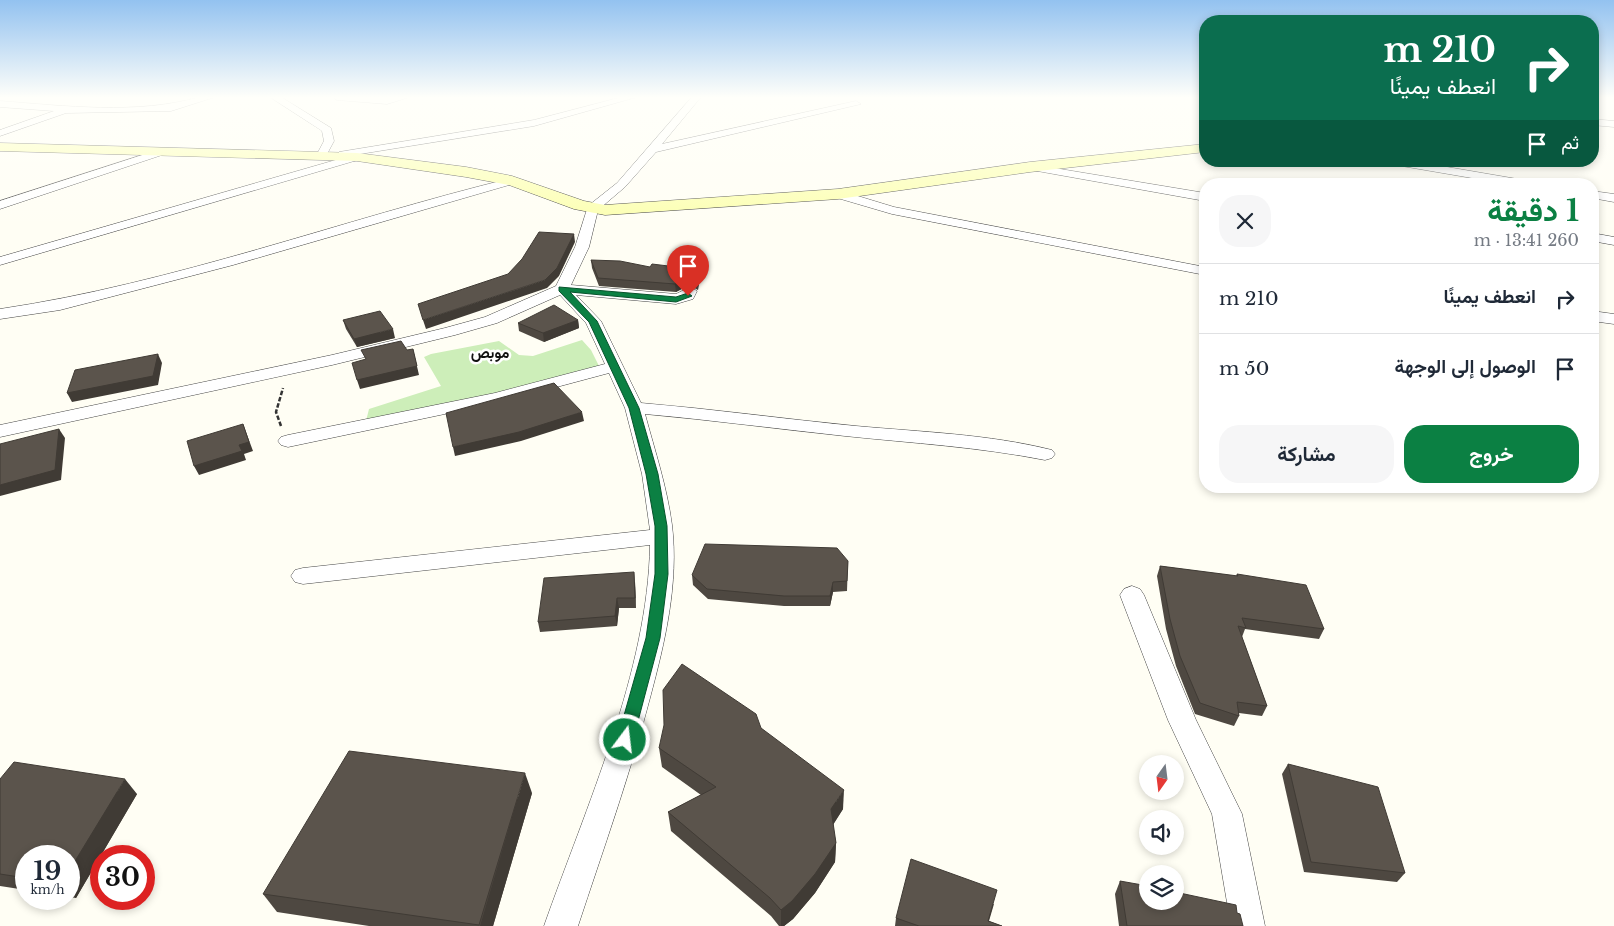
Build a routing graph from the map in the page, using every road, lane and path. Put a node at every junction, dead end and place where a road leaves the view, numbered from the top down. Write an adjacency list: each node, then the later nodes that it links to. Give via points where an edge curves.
1 (329, 140): 9 (street)
2 (430, 140): 10 (street)
3 (660, 140): 6 (street)
4 (693, 140): 6 (street)
5 (0, 147): 8 (street)
6 (653, 149): 21 (street, via 621,185)
7 (1199, 149): 12 (street)
8 (161, 152): 9 (street); 20 (street)
9 (322, 154): 10 (street)
10 (340, 155): 11 (street)
11 (357, 157): 15 (street); 24 (street)
12 (1030, 167): 16 (street); 18 (street)
13 (1426, 167): 14 (street)
14 (1493, 178)
15 (512, 181): 21 (street); 28 (street, via 228,262 60,305)
16 (838, 194): 21 (street); 25 (street, via 900,212)
17 (1599, 195): 19 (street)
18 (1199, 196)
19 (1614, 198)
20 (0, 205)
21 (592, 209): 26 (street, via 582,247)
22 (1599, 238): 23 (street)
23 (1614, 240)
24 (0, 261)
25 (1199, 270)
26 (562, 289): 27 (street, via 676,299 688,296); 31 (street, via 593,321); 34 (street, via 525,307 449,332)
27 (690, 290)
28 (0, 314)
29 (1599, 317): 30 (street)
30 (1614, 319)
31 (616, 366): 33 (street); 35 (street, via 497,398)
32 (283, 388): 35 (path, via 276,412 281,426)
33 (634, 408): 36 (street, via 998,445); 37 (street, via 652,474)
34 (0, 431)
35 (294, 440)
36 (1045, 454)
37 (661, 536): 38 (street); 40 (street, via 661,574 653,638 625,740)
38 (303, 576)
39 (1132, 595): 41 (street, via 1182,720 1227,814)
40 (561, 926)
41 (1248, 926)

